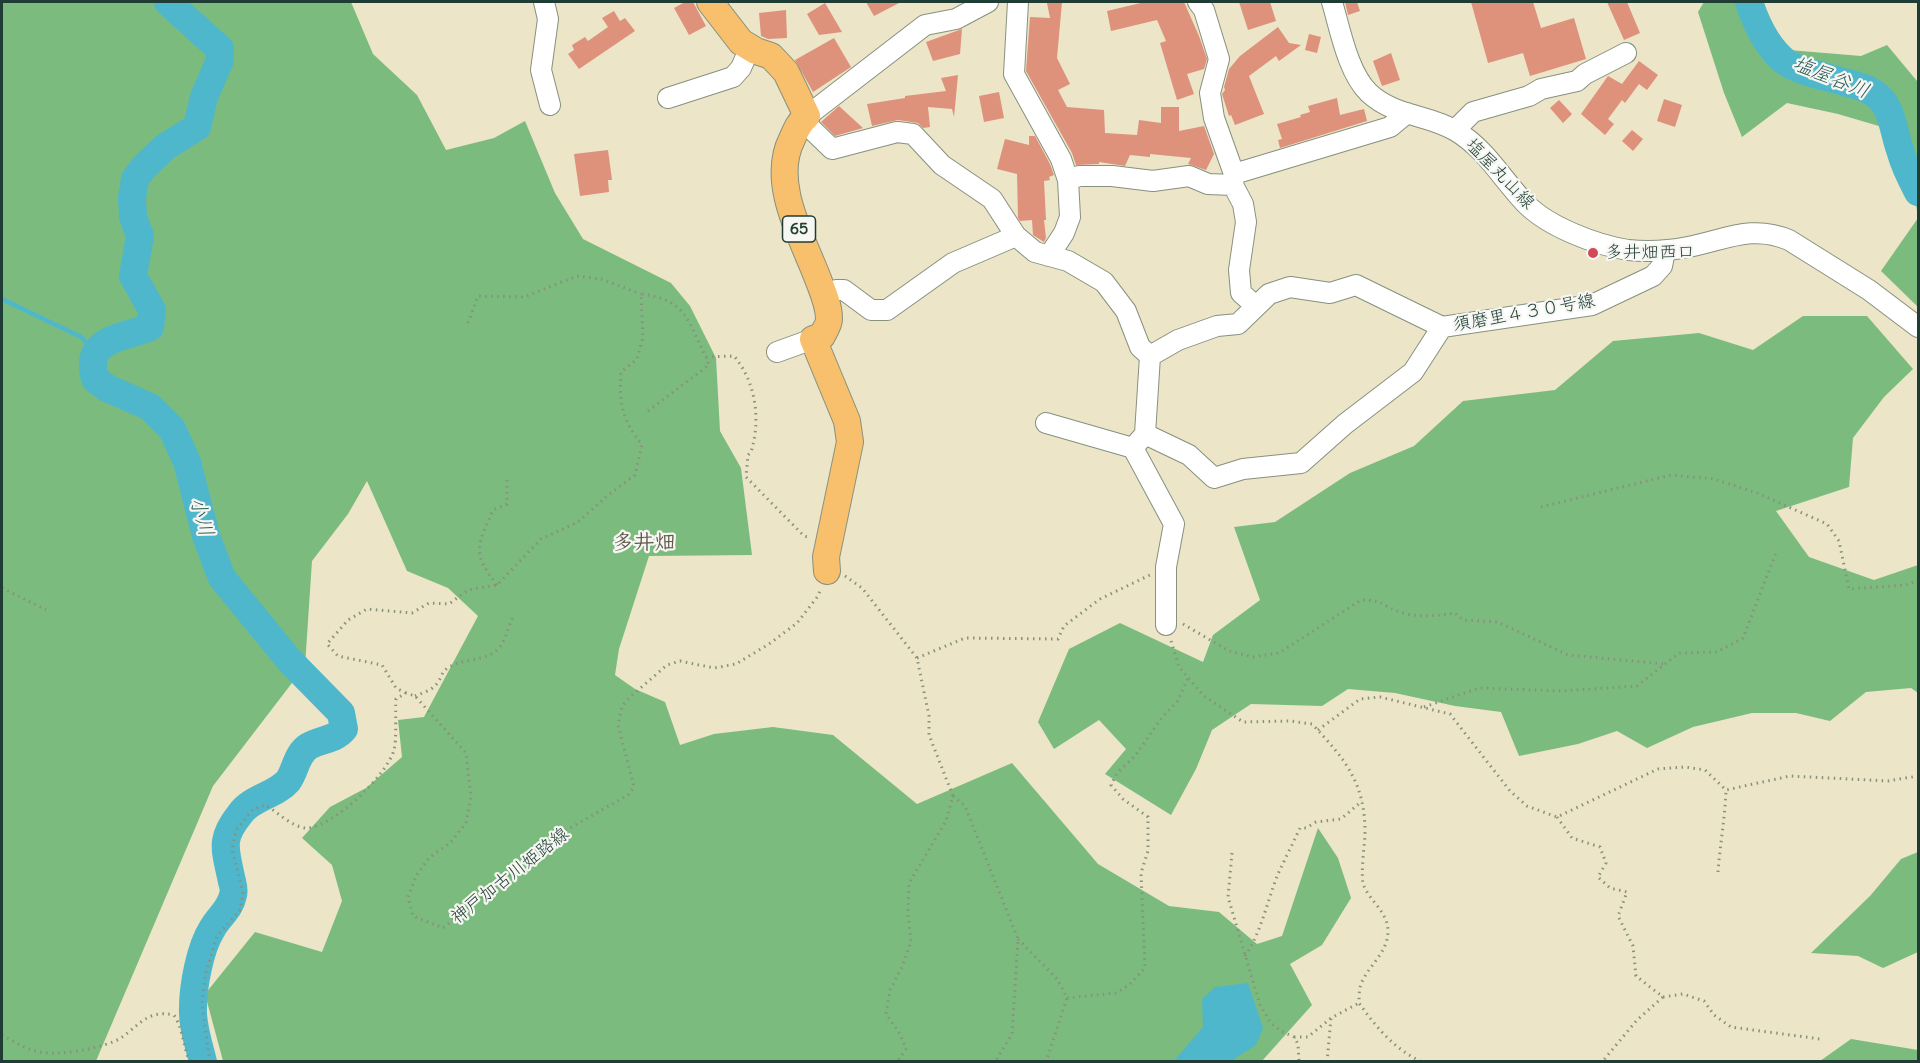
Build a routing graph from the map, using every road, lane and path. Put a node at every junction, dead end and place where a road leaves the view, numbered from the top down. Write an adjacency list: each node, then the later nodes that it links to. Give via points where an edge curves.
1 (544, 2): 10 (street, via 548,19 540,70)
2 (710, 2): 7 (main road, via 741,42)
3 (988, 2): 12 (street, via 956,18 925,25)
4 (1018, 2): 15 (street, via 1014,74 1061,159)
5 (1198, 2): 14 (street, via 1219,59 1210,93)
6 (1332, 2): 11 (street, 塩屋丸山線, via 1358,80 1391,109)
7 (750, 47): 9 (street, via 733,77); 12 (main road, via 771,56 786,72)
8 (1626, 53): 13 (street, via 1577,81 1473,112)
9 (668, 98)
10 (550, 105)
11 (1407, 113): 13 (street, 塩屋丸山線); 14 (street, via 1390,128)
12 (804, 118): 16 (street, via 832,149 897,132 913,134 942,165 992,199); 20 (main road, 65, via 789,144 783,174 786,195)
13 (1455, 130): 17 (street, 塩屋丸山線, via 1481,150 1544,218 1582,237 1626,249)
14 (1233, 179): 15 (street, via 1208,184 1189,176 1153,181 1112,176); 21 (street, via 1246,222 1239,270 1241,292)
15 (1068, 180): 18 (street, via 1070,217)
16 (1016, 236): 18 (street, via 1035,252); 20 (street, via 953,263 887,310 871,310 844,290)
17 (1665, 251): 23 (street, 須磨里４３０号線, via 1662,266 1653,276 1592,305); 24 (street, 塩屋丸山線, via 1753,232 1777,235 1869,290)
18 (1049, 256): 27 (street, via 1068,261 1104,282 1126,311 1140,347)
19 (640, 294): 22 (path, via 601,279 577,276 524,297 478,296); 28 (path, via 660,296 682,309); 39 (path, via 643,339 637,359 621,372 620,395 628,426 642,445 635,476 578,522 540,539)
20 (823, 294): 25 (main road, 65, via 829,322 822,336)
21 (1256, 306): 23 (street, via 1269,294 1290,287 1330,293 1356,285); 27 (street, via 1238,324 1217,326 1178,340)
22 (468, 323)
23 (1442, 327): 31 (street, 須磨里４３０号線, via 1413,372 1301,463 1214,478 1189,455)
24 (1918, 327)
25 (813, 339): 26 (street); 34 (main road, via 847,421 850,442)
26 (777, 352)
27 (1150, 356): 31 (street)
28 (706, 357): 29 (path, via 709,365); 34 (path, via 734,356 744,369 756,411 756,435 748,454 746,477 804,536 816,540)
29 (648, 411)
30 (1046, 423): 31 (street)
31 (1139, 441): 36 (street, via 1174,524)
32 (507, 477): 39 (path, via 507,504 493,510 478,544 485,570)
33 (1541, 507): 38 (path, via 1671,475 1714,479 1827,524 1839,541 1849,589 1906,585)
34 (832, 526): 37 (main road)
35 (1777, 550): 45 (path, via 1743,638 1717,652 1679,653)
36 (1166, 567): 43 (street); 44 (path, via 1100,599 1064,626 1058,639 965,638)
37 (827, 571): 44 (path, via 847,577 862,588); 48 (path, 神戸加古川姫路線, via 818,596 797,623 769,644 736,664 714,668 680,661 646,682 622,706 618,725 634,787 628,795 563,832 443,928 413,916 408,897 429,858 451,842 466,823 471,797 466,753)
38 (1918, 580)
39 (497, 585): 47 (path, via 468,590 449,604 429,603 412,613 367,609 348,620 327,644 338,656 382,665 396,688)
40 (2, 588): 41 (path)
41 (46, 610)
42 (513, 617): 48 (path, via 498,650 456,664 444,671 437,684)
43 (1166, 620): 45 (path, via 1229,651 1253,657 1279,653 1361,600 1377,600 1398,612 1432,617 1455,613 1463,620 1497,622 1568,655); 46 (path, via 1179,667)
44 (917, 658): 53 (path, via 928,735)
45 (1665, 664): 49 (path, via 1637,686 1561,691 1479,688)
46 (1188, 678): 50 (path, via 1204,696 1243,722 1312,724); 61 (path, via 1177,702 1111,785 1148,817 1148,851 1141,873 1145,968 1116,993)
47 (406, 693): 48 (path, 神戸加古川姫路線); 68 (path, via 396,699 394,751 367,791 338,815 307,828 297,826 266,805 253,809 236,830 232,849 243,892 240,910 217,936 205,976 202,1005)
48 (415, 696)
49 (1422, 708): 50 (path, via 1380,697 1360,699); 55 (path, via 1450,714 1510,791 1527,806)
50 (1318, 730): 54 (path, via 1352,771)
51 (1918, 776): 52 (path, via 1888,781 1790,776)
52 (1726, 790): 55 (path, via 1705,770 1685,766 1658,769); 57 (path)
53 (953, 796): 58 (path, via 965,806); 69 (path, via 945,821 909,884 911,942 890,990 886,1014 906,1049)
54 (1362, 801): 59 (path, via 1341,819 1300,828); 62 (path, via 1363,883 1386,918 1388,932 1384,948 1361,985)
55 (1557, 817): 60 (path, via 1572,838 1600,847 1606,862 1598,877 1610,888 1627,892 1618,916 1633,946 1636,976)
56 (1232, 854): 59 (path, via 1227,897)
57 (1718, 872)
58 (1018, 939): 61 (path, via 1058,980); 70 (path, via 1012,1035)
59 (1245, 956): 65 (path, via 1260,1005 1271,1023)
60 (1663, 997): 66 (path, via 1683,994 1704,1001 1714,1015 1731,1026); 75 (path, via 1637,1020)
61 (1067, 998): 71 (path)
62 (1359, 1003): 63 (path); 74 (path, via 1392,1044)
63 (1331, 1018): 65 (path, via 1308,1037); 73 (path)
64 (2, 1035): 67 (path, via 39,1052 83,1051 114,1041 155,1014 165,1013 174,1015 189,1060)
65 (1294, 1037): 72 (path)
66 (1820, 1040)
67 (194, 1062)
68 (210, 1062)
69 (897, 1062)
70 (995, 1062)
71 (1046, 1062)
72 (1299, 1062)
73 (1327, 1062)
74 (1422, 1062)
75 (1602, 1062)

